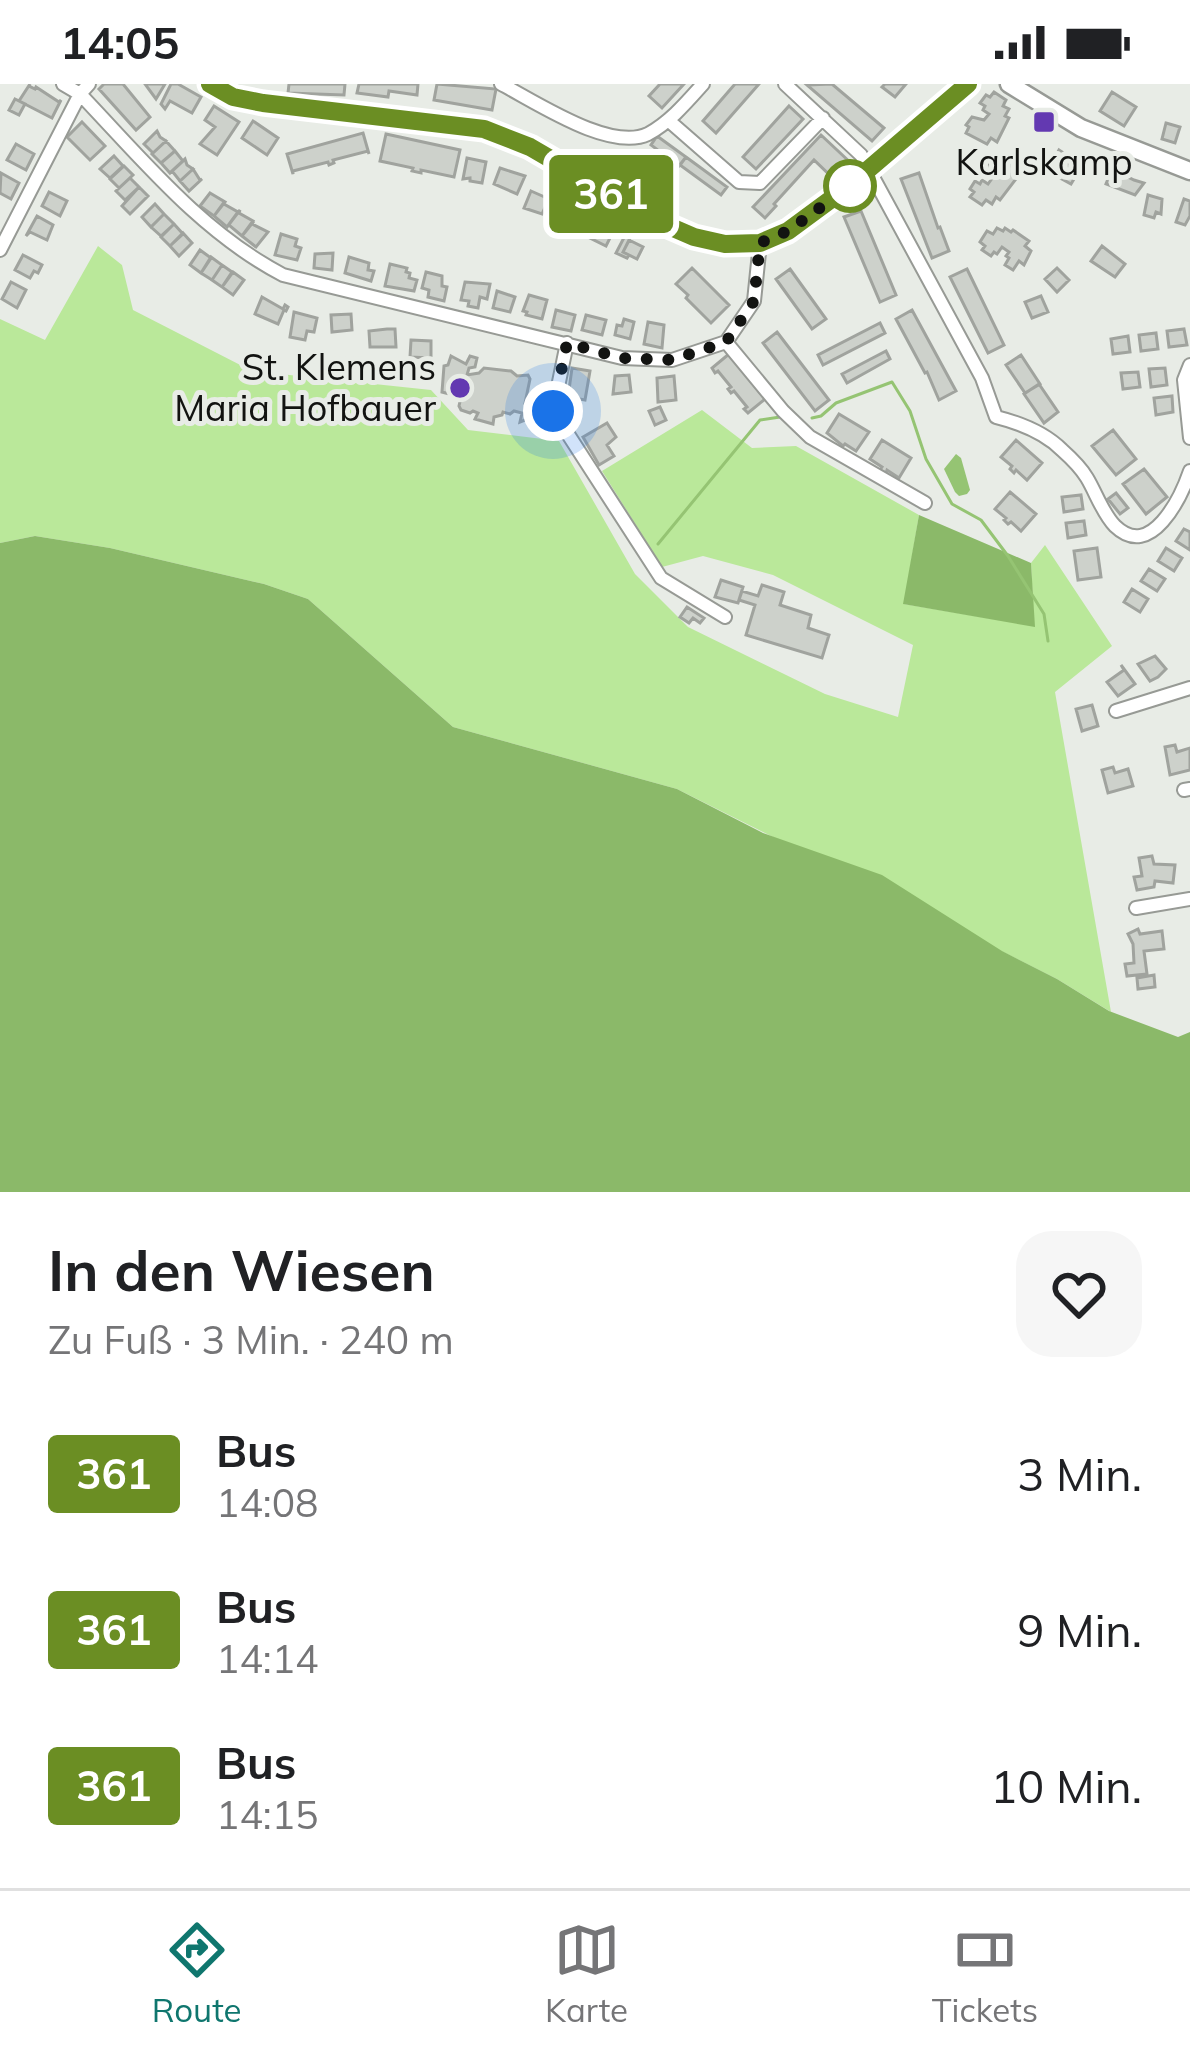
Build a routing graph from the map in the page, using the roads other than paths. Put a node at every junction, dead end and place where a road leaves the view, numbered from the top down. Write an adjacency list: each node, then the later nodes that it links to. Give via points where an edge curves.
1 (63, 84): 8 (street)
2 (210, 84): 13 (street, via 263,103 484,129 694,237)
3 (501, 84): 10 (street, via 622,138)
4 (703, 84): 10 (street)
5 (784, 84): 9 (street)
6 (968, 84): 11 (street)
7 (1009, 84): 12 (main road, via 1081,128)
8 (84, 89): 14 (street); 16 (street, via 192,213 283,275)
9 (823, 118): 10 (street, via 760,183 739,182); 11 (street)
10 (668, 120)
11 (870, 170): 13 (street); 19 (street, via 996,417 1059,446 1126,534 1163,524)
12 (1190, 171)
13 (760, 243): 15 (street, via 754,301)
14 (0, 250)
15 (726, 342): 16 (street, via 672,360 622,358); 20 (street, via 810,437)
16 (567, 343): 21 (street, via 553,411 661,578)
17 (1190, 365): 18 (street)
18 (1190, 438)
19 (1190, 471)
20 (925, 503)
21 (725, 616)
22 (1190, 688): 23 (street)
23 (1116, 711)
24 (1190, 899): 25 (street)
25 (1136, 908)

